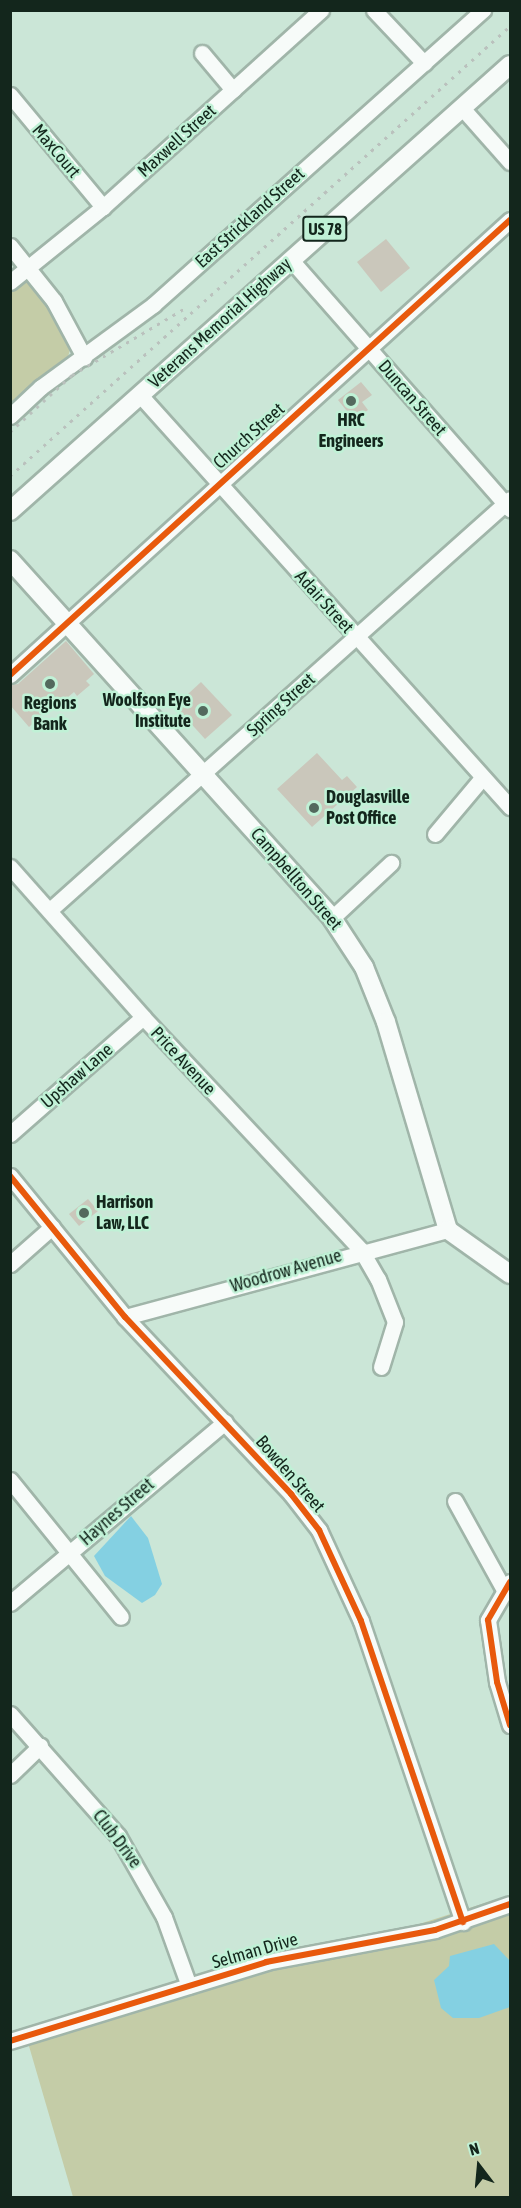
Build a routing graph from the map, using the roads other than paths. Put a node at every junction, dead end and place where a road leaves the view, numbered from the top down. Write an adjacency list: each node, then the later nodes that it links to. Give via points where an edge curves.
1 (321, 10): 7 (street, Maxwell Street)
2 (374, 10): 5 (street)
3 (483, 10): 5 (street, East Strickland Street)
4 (202, 53): 7 (street)
5 (424, 63): 18 (street, East Strickland Street, via 153,305)
6 (510, 65): 9 (main road, Veterans Memorial Highway / US 78)
7 (233, 90): 11 (street, Maxwell Street)
8 (10, 94): 11 (street, MaxCourt)
9 (463, 109): 10 (street); 14 (main road, Veterans Memorial Highway / US 78)
10 (510, 162)
11 (103, 207): 15 (street, Maxwell Street)
12 (510, 220): 17 (street, Church Street)
13 (10, 246): 15 (street)
14 (291, 260): 17 (street, Duncan Street); 19 (main road, Veterans Memorial Highway / US 78)
15 (27, 266): 16 (street, Maxwell Street); 18 (street, via 54,300)
16 (10, 282)
17 (369, 349): 21 (street, Church Street); 22 (street, Duncan Street)
18 (84, 357): 20 (street, East Strickland Street)
19 (140, 395): 21 (street, Adair Street); 23 (main road, Veterans Memorial Highway / US 78)
20 (10, 416)
21 (219, 484): 25 (street, Church Street); 26 (street, Adair Street)
22 (509, 504): 26 (street, Spring Street)
23 (10, 511)
24 (10, 560): 25 (main road, Campbellton Street)
25 (68, 624): 27 (street, Church Street); 28 (main road, Campbellton Street)
26 (356, 639): 28 (street, Spring Street); 29 (street, Adair Street)
27 (10, 675)
28 (203, 774): 34 (street, Spring Street); 35 (main road, Campbellton Street)
29 (482, 778): 30 (street, Adair Street); 31 (street)
30 (510, 807)
31 (435, 834)
32 (391, 863): 35 (street)
33 (12, 873): 34 (street, Price Avenue)
34 (51, 909): 36 (street, Price Avenue)
35 (332, 918): 40 (main road, Campbellton Street, via 364,967 386,1022)
36 (143, 1017): 37 (street, Upshaw Lane); 41 (street, Price Avenue)
37 (10, 1134)
38 (10, 1176): 39 (street, Bowden Street)
39 (52, 1227): 42 (street); 44 (street, Bowden Street)
40 (448, 1230): 41 (street, Woodrow Avenue); 43 (main road)
41 (361, 1250): 44 (street, Woodrow Avenue); 45 (street, Price Avenue, via 395,1322)
42 (10, 1264)
43 (510, 1274)
44 (125, 1317): 46 (street, Bowden Street)
45 (381, 1366)
46 (225, 1422): 49 (street, Haynes Street); 58 (street, Bowden Street, via 291,1494 319,1530 339,1568)
47 (10, 1480): 49 (street)
48 (455, 1501): 50 (street)
49 (72, 1551): 51 (street, Haynes Street); 52 (street)
50 (507, 1585): 54 (street, via 488,1620 489,1646)
51 (10, 1603)
52 (121, 1617)
53 (10, 1714): 55 (street, Club Drive)
54 (510, 1725)
55 (40, 1746): 56 (street); 59 (street, Club Drive, via 118,1836 142,1873 164,1917)
56 (10, 1775)
57 (510, 1904): 58 (street, Selman Drive)
58 (463, 1922): 59 (street, Selman Drive, via 308,1952)
59 (189, 1986): 60 (street, Selman Drive)
60 (10, 2041)

